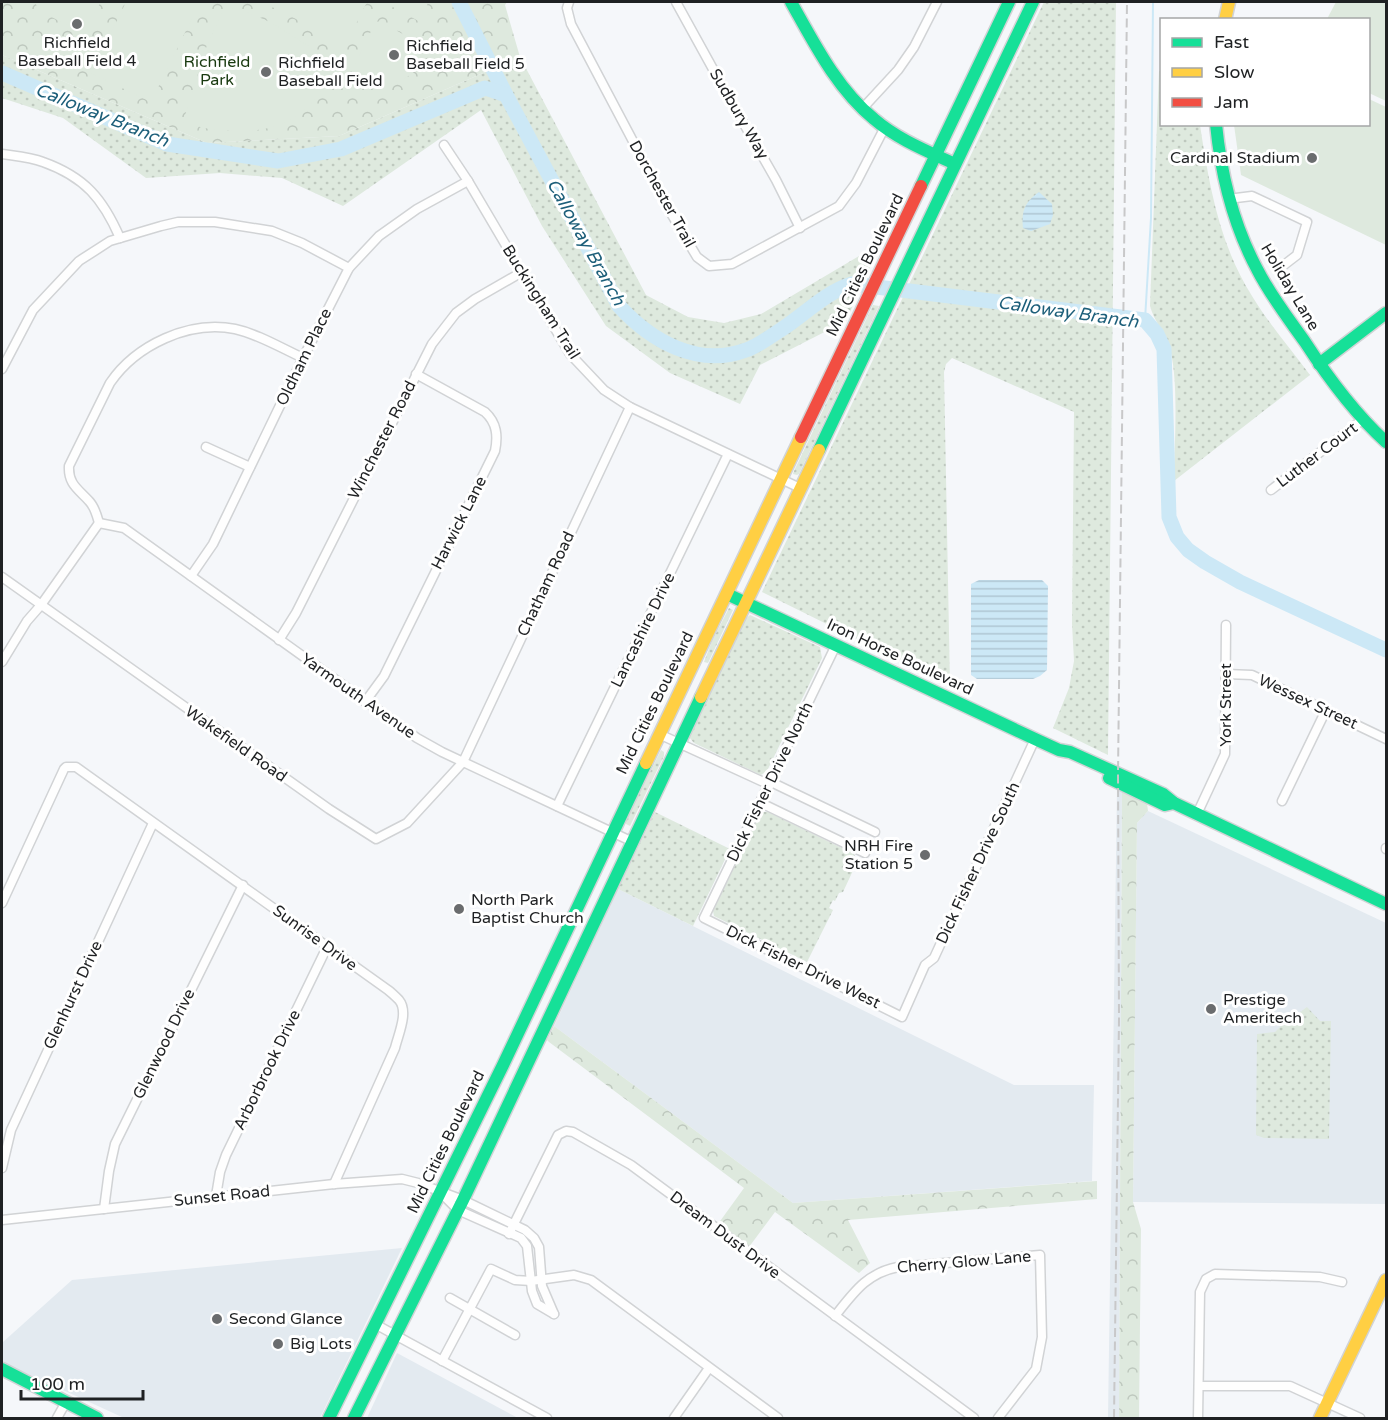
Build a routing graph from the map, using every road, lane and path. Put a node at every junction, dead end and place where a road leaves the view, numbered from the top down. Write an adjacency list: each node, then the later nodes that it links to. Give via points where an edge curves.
1 (569, 2): 18 (street, Dorchester Trail, via 571,24 697,257 709,266 732,264)
2 (676, 2): 18 (street, Sudbury Way)
3 (791, 2): 9 (main road, via 827,65)
4 (937, 2): 9 (street, via 898,70)
5 (1009, 2): 14 (main road, Mid Cities Boulevard)
6 (1033, 2): 15 (main road)
7 (1229, 2): 8 (main road)
8 (1225, 18)
9 (862, 109): 11 (main road)
10 (1216, 126): 17 (main road, Holiday Lane)
11 (885, 127): 14 (main road); 18 (street, Dorchester Trail, via 847,197 839,206)
12 (444, 145): 16 (street, Buckingham Trail)
13 (2, 154): 19 (street, via 42,161 91,189 110,213)
14 (936, 155): 15 (main road); 34 (main road, Mid Cities Boulevard)
15 (955, 164): 35 (main road)
16 (468, 181): 21 (street, Oldham Place, via 379,236); 22 (street, Buckingham Trail)
17 (1228, 199): 20 (street, via 1252,196 1307,222 1297,255); 25 (main road, Holiday Lane, via 1257,270)
18 (800, 228)
19 (120, 238): 21 (street, via 178,222 225,224 289,237); 26 (street, via 79,261 43,298)
20 (1284, 265)
21 (349, 268): 24 (street, Oldham Place)
22 (522, 272): 27 (street, Winchester Road, via 456,313 432,344); 28 (street, Buckingham Trail, via 570,354 604,390)
23 (1386, 313): 25 (main road)
24 (303, 358): 33 (street, Oldham Place); 37 (street, via 252,335 211,327 188,330 148,347 110,383 69,466 68,474 75,488 92,503)
25 (1319, 364): 29 (main road, Holiday Lane)
26 (2, 369)
27 (416, 374): 44 (street, Winchester Road); 48 (street, Harwick Lane, via 486,412 497,439 495,451 384,676)
28 (630, 407): 32 (street, Buckingham Trail); 54 (street, Chatham Road)
29 (1362, 420): 30 (main road, Holiday Lane); 36 (street, Luther Court)
30 (1386, 442)
31 (206, 447): 33 (street)
32 (728, 454): 34 (street, Buckingham Trail); 58 (street, Lancashire Drive)
33 (250, 467): 38 (street, Oldham Place, via 213,544)
34 (781, 480): 35 (street, Buckingham Trail); 40 (main road, Mid Cities Boulevard)
35 (800, 488): 41 (main road)
36 (1271, 490)
37 (99, 523): 38 (street, Yarmouth Avenue, via 124,528); 42 (street)
38 (191, 576): 44 (street, Yarmouth Avenue)
39 (2, 577): 42 (street, Wakefield Road)
40 (727, 594): 41 (main road, Iron Horse Boulevard); 50 (main road, Mid Cities Boulevard)
41 (745, 602): 45 (main road, Iron Horse Boulevard); 53 (main road)
42 (41, 605): 46 (street); 54 (street, Wakefield Road, via 376,839 407,823)
43 (1226, 625): 47 (street, York Street)
44 (279, 640): 48 (street, Yarmouth Avenue)
45 (836, 645): 51 (main road, Iron Horse Boulevard); 55 (street, Dick Fisher Drive North)
46 (2, 662)
47 (1226, 674): 49 (street, Wessex Street, via 1252,675); 59 (street, York Street, via 1225,754)
48 (365, 702): 54 (street, Yarmouth Avenue, via 417,738)
49 (1326, 710): 52 (street, Wessex Street); 56 (street)
50 (659, 734): 53 (street); 61 (main road, Mid Cities Boulevard)
51 (1035, 739): 59 (main road, Iron Horse Boulevard, via 1059,750 1067,759 1165,805 1174,804); 72 (street, Dick Fisher Drive South, via 939,948 925,965)
52 (1386, 739)
53 (678, 743): 55 (street); 63 (main road)
54 (463, 762): 58 (street, Yarmouth Avenue)
55 (771, 783): 57 (street, Dick Fisher Drive North); 62 (street)
56 (1282, 801)
57 (761, 803): 64 (street); 68 (street, Dick Fisher Drive North)
58 (557, 806): 61 (street, Yarmouth Avenue)
59 (1197, 814): 67 (main road, Iron Horse Boulevard)
60 (153, 823): 65 (street, Sunrise Drive); 66 (street, Sunrise Drive, via 76,767 66,767); 73 (street, Glenhurst Drive, via 11,1130)
61 (612, 832): 63 (street, Yarmouth Avenue); 70 (main road, Mid Cities Boulevard)
62 (875, 832)
63 (633, 842): 71 (main road)
64 (865, 853)
65 (243, 885): 69 (street, Sunrise Drive); 78 (street, Glenwood Drive, via 115,1144)
66 (2, 903)
67 (1386, 904)
68 (704, 918): 72 (street, Dick Fisher Drive West)
69 (327, 947): 74 (street, Sunrise Drive, via 388,990 403,1007 395,1048); 76 (street, Arborbrook Drive, via 226,1155)
70 (545, 974): 71 (main road); 75 (main road, Mid Cities Boulevard)
71 (566, 983): 77 (main road)
72 (902, 1017)
73 (2, 1168)
74 (334, 1184): 75 (street, Sunset Road, via 402,1179); 76 (street, Sunset Road)
75 (440, 1192): 77 (street); 89 (main road, Mid Cities Boulevard)
76 (216, 1196): 78 (street, Sunset Road)
77 (460, 1205): 80 (street); 81 (street); 90 (main road)
78 (104, 1209): 79 (street, Sunset Road)
79 (2, 1220)
80 (514, 1225): 81 (street, Dream Dust Drive); 82 (street, via 525,1230 539,1247); 88 (street, Dream Dust Drive, via 558,1135 573,1132 631,1165)
81 (509, 1234): 84 (street, via 521,1238 527,1246)
82 (542, 1279): 84 (street); 84 (street, via 554,1314 537,1304); 93 (street, via 574,1275 591,1280)
83 (1386, 1280): 97 (main road)
84 (531, 1281): 87 (street, via 515,1280 490,1269)
85 (1342, 1282): 95 (street, via 1320,1276 1215,1274 1206,1279 1200,1292)
86 (450, 1298): 87 (street)
87 (469, 1309): 91 (street); 92 (street)
88 (835, 1316): 105 (street, Dream Dust Drive); 106 (street, Cherry Glow Lane, via 863,1283 884,1270 1040,1255 1042,1337 1036,1369)
89 (375, 1324): 90 (street); 100 (main road, Mid Cities Boulevard)
90 (395, 1335): 92 (street); 101 (main road)
91 (515, 1335)
92 (442, 1360): 102 (street)
93 (710, 1368): 103 (street); 104 (street)
94 (2, 1369): 96 (main road)
95 (1199, 1386): 97 (street, via 1290,1386); 107 (street)
96 (66, 1402): 98 (street); 99 (main road)
97 (1326, 1403): 108 (main road); 109 (street)
98 (57, 1419)
99 (97, 1419)
100 (329, 1419)
101 (354, 1419)
102 (547, 1419)
103 (674, 1419)
104 (778, 1419)
105 (974, 1419)
106 (999, 1419)
107 (1198, 1419)
108 (1320, 1419)
109 (1360, 1419)

